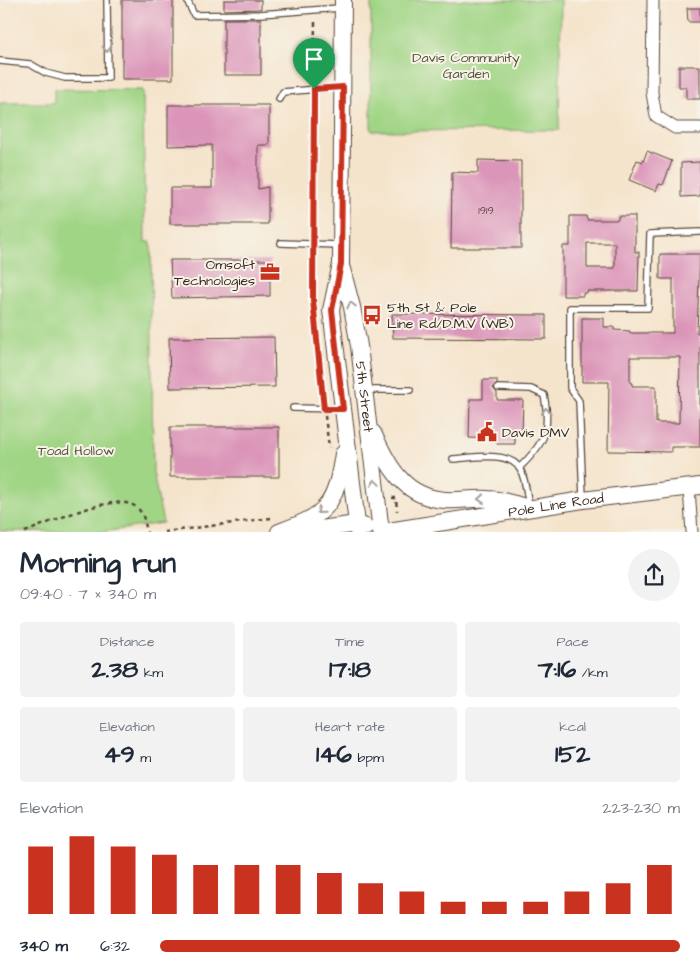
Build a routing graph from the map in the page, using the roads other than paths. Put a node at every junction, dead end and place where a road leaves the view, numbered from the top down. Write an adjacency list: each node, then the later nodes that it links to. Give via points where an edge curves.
1 (107, 0): 5 (lane, one-way to 5, via 108,78 65,78 30,64)
2 (187, 0): 4 (lane, via 194,15 260,14)
3 (653, 0): 8 (street, via 652,93 656,116 675,128)
4 (343, 4): 6 (main road, 5th Street)
5 (0, 60)
6 (343, 87): 7 (lane, via 283,92); 11 (main road, 5th Street)
7 (279, 99)
8 (700, 128)
9 (700, 232): 23 (lane, via 650,234 648,308 570,308 570,388 579,401)
10 (281, 243): 11 (lane)
11 (342, 245): 12 (main road, 5th Street)
12 (341, 264): 14 (main road, 5th Street, one-way to 12, via 352,307); 17 (main road, 5th Street, via 332,310)
13 (498, 388): 21 (lane, one-way to 13, via 540,446 546,433 548,412 544,395 531,389)
14 (364, 390): 15 (lane); 18 (main road, 5th Street)
15 (410, 390)
16 (292, 408): 17 (lane)
17 (343, 409): 19 (main road, 5th Street)
18 (367, 420): 24 (main road, one-way to 18, via 489,498 444,500 415,492 390,465); 29 (main road, 5th Street, one-way to 18)
19 (346, 434): 26 (main road, one-way to 26, via 340,476 330,502 302,524); 27 (main road, 5th Street)
20 (453, 459): 21 (lane, via 503,457)
21 (519, 468): 24 (lane)
22 (694, 487): 23 (main road, Pole Line Road); 31 (street)
23 (583, 500): 24 (main road, Pole Line Road)
24 (529, 507): 25 (main road, Pole Line Road)
25 (478, 517): 29 (main road, Pole Line Road); 30 (main road)
26 (278, 525)
27 (357, 528): 28 (main road, Pole Line Road); 29 (main road, Pole Line Road)
28 (300, 532)
29 (381, 532)
30 (452, 532)
31 (692, 532)

